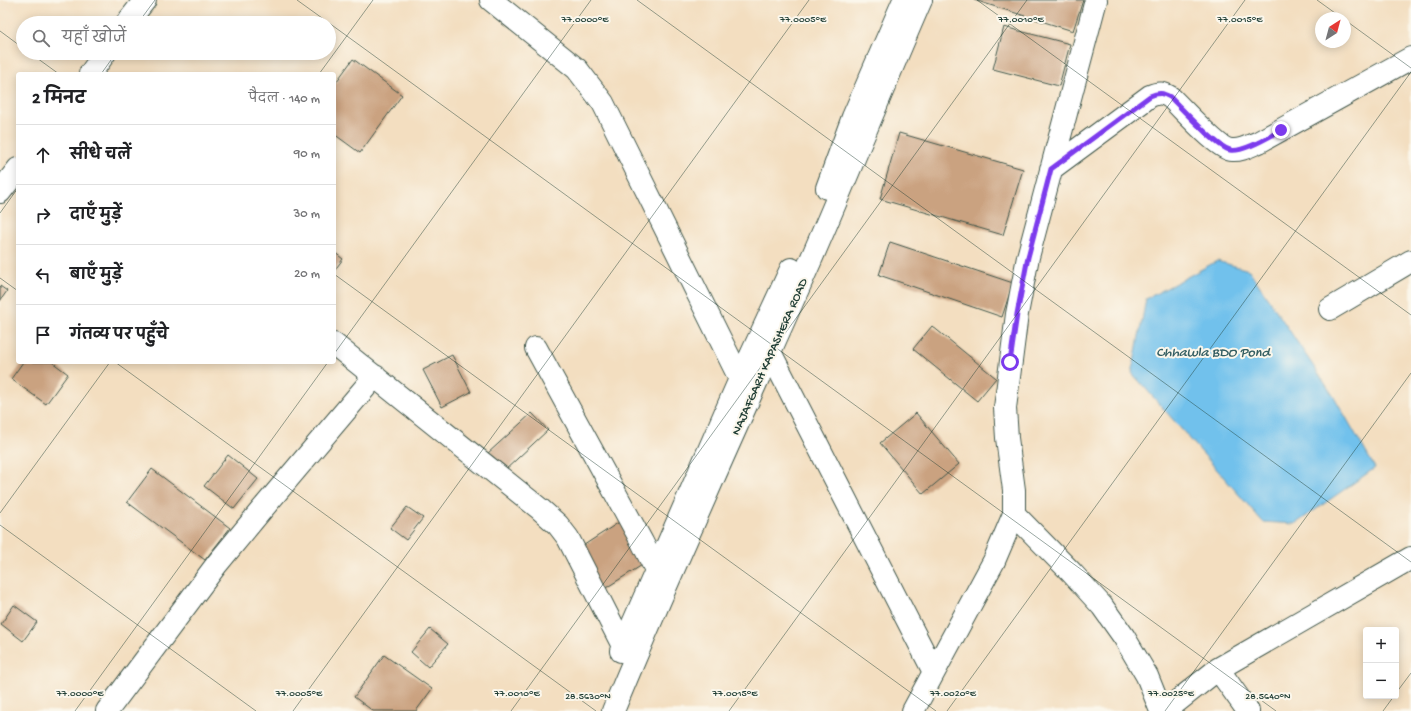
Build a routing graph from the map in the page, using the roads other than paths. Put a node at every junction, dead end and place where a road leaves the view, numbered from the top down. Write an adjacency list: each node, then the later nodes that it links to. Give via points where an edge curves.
1 (145, 0): 6 (street)
2 (491, 0): 19 (street, via 578,69 603,103)
3 (904, 0): 19 (street, via 853,117 823,199)
4 (921, 0): 17 (street, NAJAFGARH KAPASHERA ROAD, via 840,194)
5 (1096, 0): 10 (street)
6 (132, 16)
7 (1411, 58): 10 (street, via 1259,142 1238,150 1230,150 1220,145 1170,97 1156,93)
8 (100, 60): 9 (street)
9 (91, 72)
10 (1051, 169): 20 (street, via 1028,257 1017,314 1005,408 1014,490)
11 (16, 172): 12 (street)
12 (0, 192)
13 (1411, 261): 14 (street)
14 (1330, 309)
15 (336, 346): 18 (street)
16 (536, 348): 22 (street)
17 (770, 352): 25 (street); 28 (street, NAJAFGARH KAPASHERA ROAD)
18 (375, 376): 23 (street, via 558,525 568,538); 26 (street, via 217,564)
19 (740, 379): 22 (street)
20 (1014, 514): 25 (street, via 994,561); 30 (street, via 1102,606 1147,676)
21 (1411, 558): 24 (street)
22 (656, 570): 23 (street)
23 (623, 646): 27 (street)
24 (1218, 669): 31 (street); 32 (street)
25 (934, 672): 29 (street)
26 (106, 711)
27 (597, 711)
28 (612, 711)
29 (913, 711)
30 (1161, 711)
31 (1165, 711)
32 (1248, 711)

